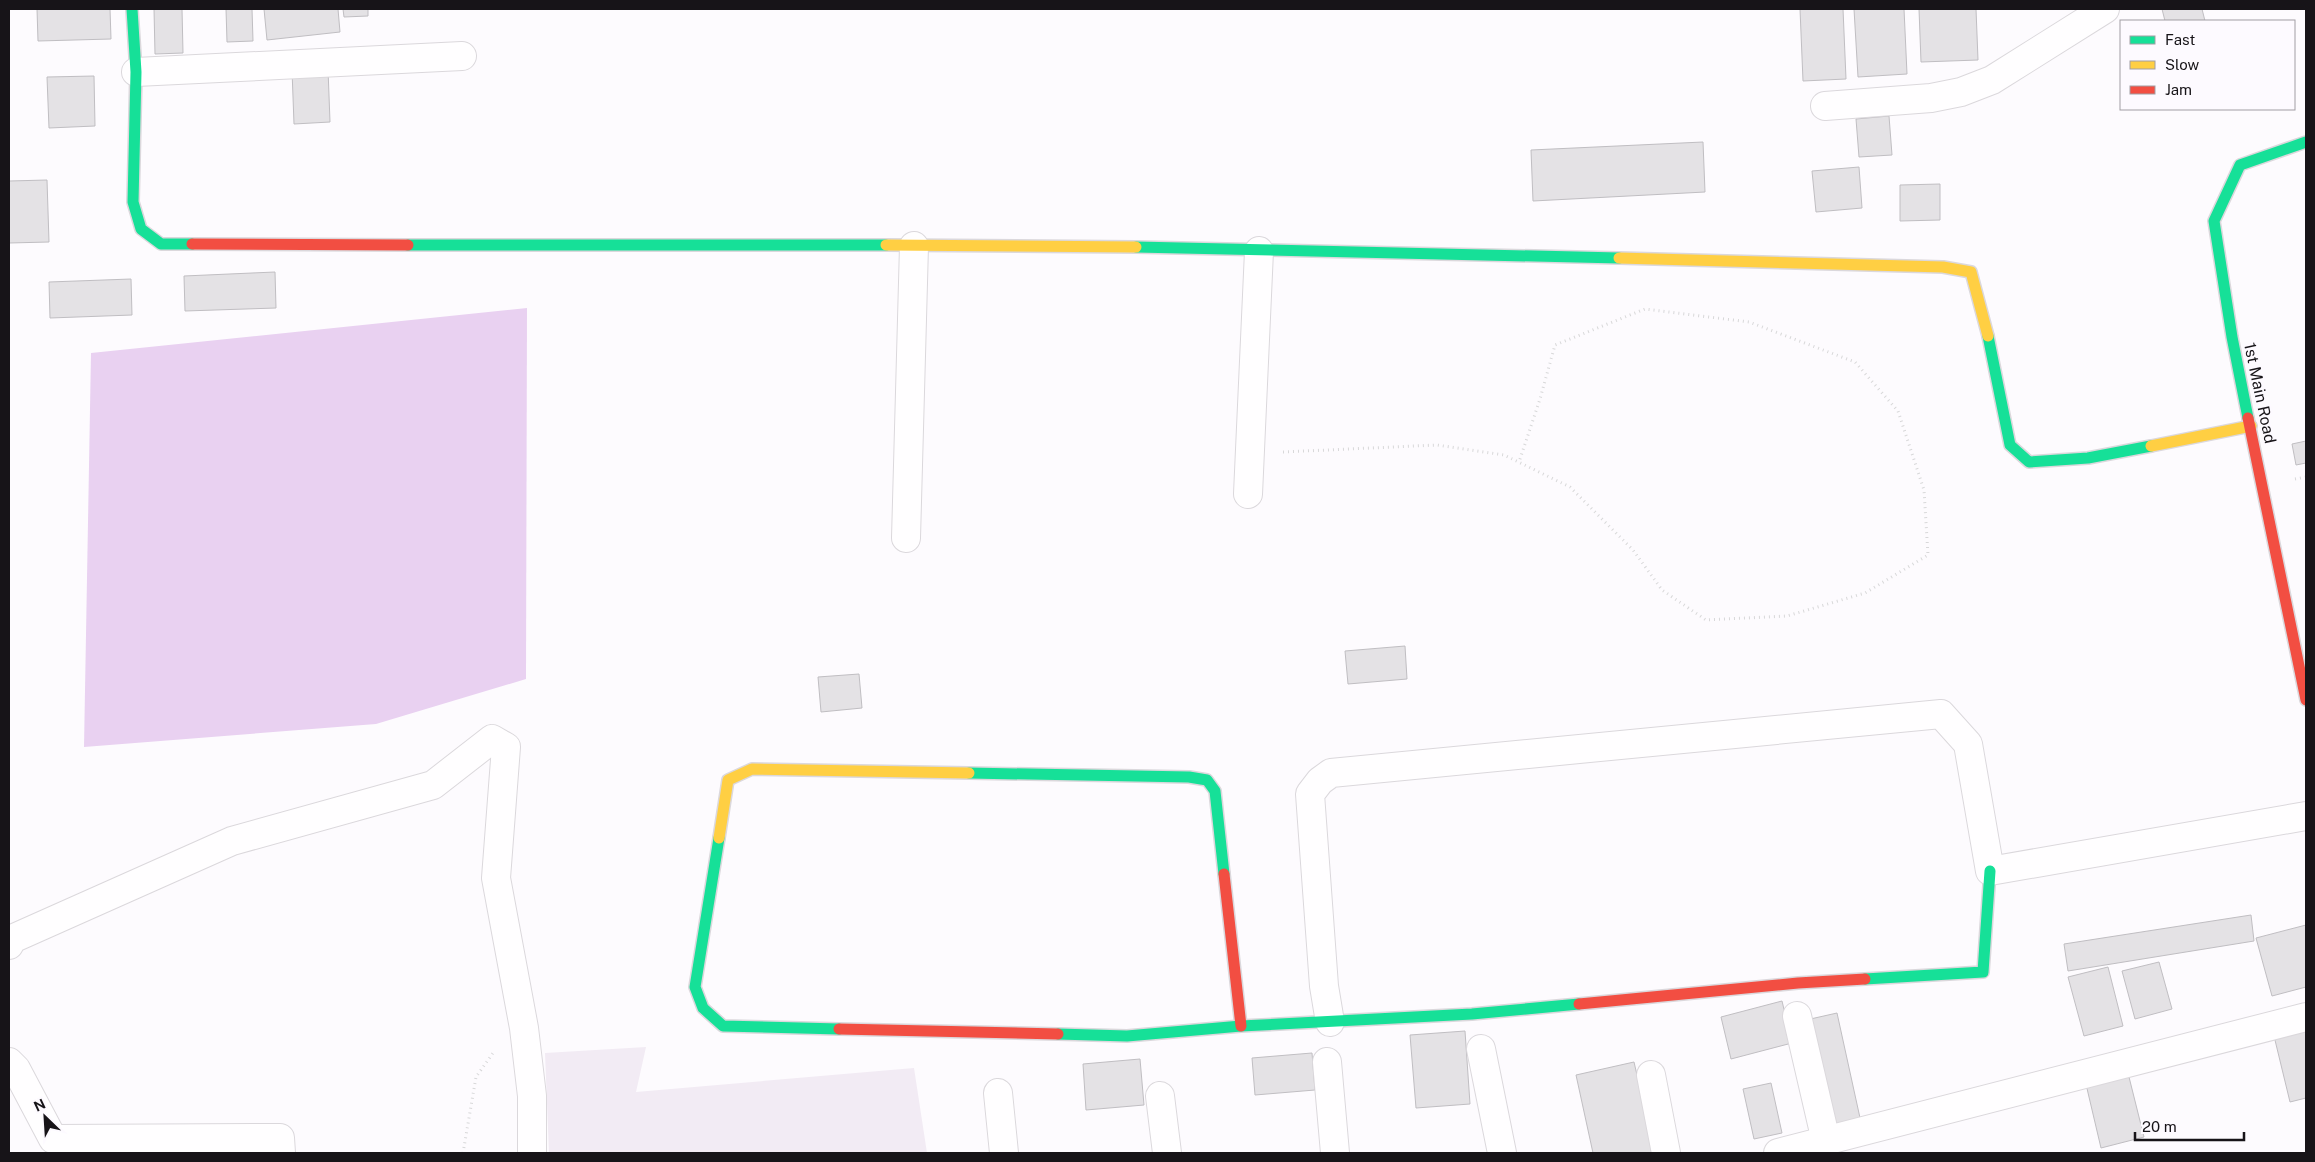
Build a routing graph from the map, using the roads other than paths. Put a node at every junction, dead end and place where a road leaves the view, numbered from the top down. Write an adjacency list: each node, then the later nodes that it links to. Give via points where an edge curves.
1 (132, 9): 4 (street)
2 (2105, 9): 5 (street, via 1992,80 1961,92 1931,98)
3 (462, 56): 4 (street)
4 (136, 72): 7 (street, via 134,202 141,229 161,244)
5 (1825, 106)
6 (2306, 142): 9 (street, 1st Main Road, via 2240,165 2214,221)
7 (914, 246): 8 (street, via 1094,246); 11 (street)
8 (1259, 251): 9 (street, via 1943,267 1971,272 2010,445 2029,462 2088,458); 10 (street)
9 (2250, 426): 12 (street, 1st Main Road)
10 (1248, 494)
11 (906, 538)
12 (2306, 700)
13 (2306, 816): 14 (street)
14 (1990, 871): 18 (street, via 1983,972 1798,983 1472,1014); 18 (street, via 1968,744 1942,714 1330,774 1310,794 1324,986)
15 (9, 945): 28 (street, via 12,939 232,841 433,785 492,738 506,747 496,878 524,1028 532,1096)
16 (1797, 1016): 26 (street)
17 (2306, 1017): 26 (street)
18 (1330, 1022): 19 (street)
19 (1240, 1026): 19 (street, via 1214,790 1207,780 1189,777 752,769 728,780 695,987 703,1008 723,1026 1127,1036)
20 (1481, 1049): 32 (street)
21 (9, 1062): 27 (street, via 16,1069 53,1139 280,1138)
22 (1328, 1062): 31 (street)
23 (1651, 1075): 33 (street)
24 (998, 1093): 29 (street)
25 (1160, 1096): 30 (street)
26 (1826, 1141): 34 (street)
27 (280, 1153)
28 (532, 1153)
29 (1004, 1153)
30 (1167, 1153)
31 (1334, 1153)
32 (1502, 1153)
33 (1666, 1153)
34 (1778, 1153)

